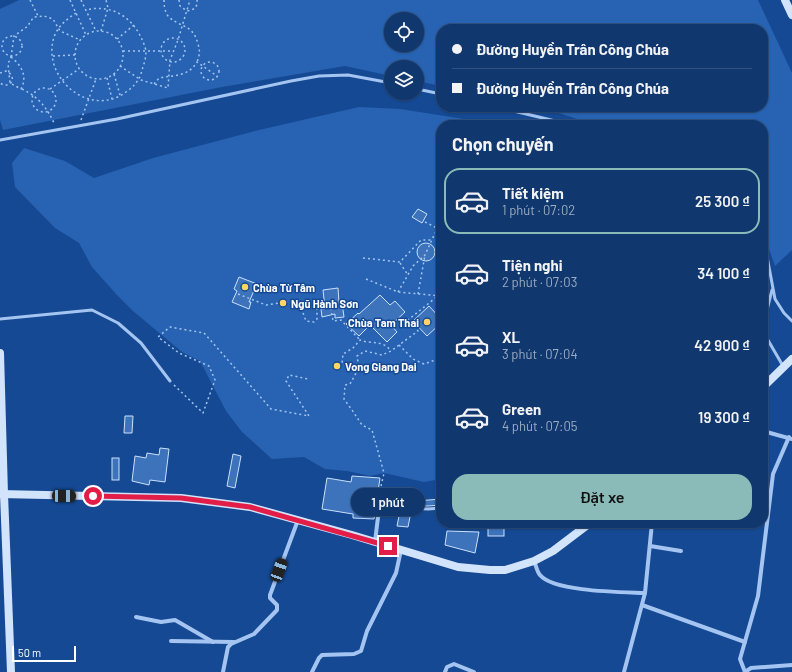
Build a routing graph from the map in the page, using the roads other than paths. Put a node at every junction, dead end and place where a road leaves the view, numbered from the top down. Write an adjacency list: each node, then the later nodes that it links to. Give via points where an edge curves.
1 (785, 0): 2 (street)
2 (792, 15)
3 (384, 82): 8 (lane, via 348,75 319,76 118,119)
4 (424, 90): 5 (lane)
5 (436, 93)
6 (518, 112): 7 (lane)
7 (551, 120)
8 (0, 140)
9 (768, 265): 10 (lane)
10 (772, 289): 11 (lane); 13 (lane, via 779,306)
11 (768, 305)
12 (0, 319): 18 (lane, via 92,310 118,323 141,343)
13 (792, 321)
14 (768, 340): 17 (lane)
15 (0, 353): 23 (street)
16 (792, 359): 17 (street)
17 (784, 367): 19 (street)
18 (170, 381)
19 (768, 382)
20 (768, 432): 21 (street)
21 (790, 438): 26 (street, via 773,474)
22 (381, 492): 24 (street)
23 (2, 494): 27 (street, via 181,498 250,507); 44 (street)
24 (379, 507): 25 (lane); 31 (street)
25 (436, 508)
26 (768, 515)
27 (298, 520): 31 (street); 41 (street, via 270,595 277,605 277,610 254,634)
28 (583, 528): 35 (street, via 553,551)
29 (652, 528): 32 (street)
30 (766, 528): 42 (street, via 758,596)
31 (375, 542): 33 (street)
32 (650, 546): 34 (street); 36 (street)
33 (401, 550): 35 (street, via 476,570 505,570); 46 (street, via 396,573 367,631 361,652 322,655)
34 (681, 551)
35 (534, 561): 36 (street, via 540,575 552,583 591,590)
36 (645, 593): 37 (street)
37 (642, 605): 42 (street); 49 (street)
38 (136, 617): 40 (street, via 161,622 175,620)
39 (171, 641): 40 (street)
40 (213, 642): 41 (street)
41 (236, 642): 45 (street, via 228,649)
42 (745, 642): 50 (street, via 740,659)
43 (792, 665): 50 (street, via 751,668)
44 (11, 672)
45 (223, 672)
46 (312, 672)
47 (445, 672): 48 (street, via 448,666 454,664)
48 (474, 672)
49 (624, 672)
50 (745, 672)

